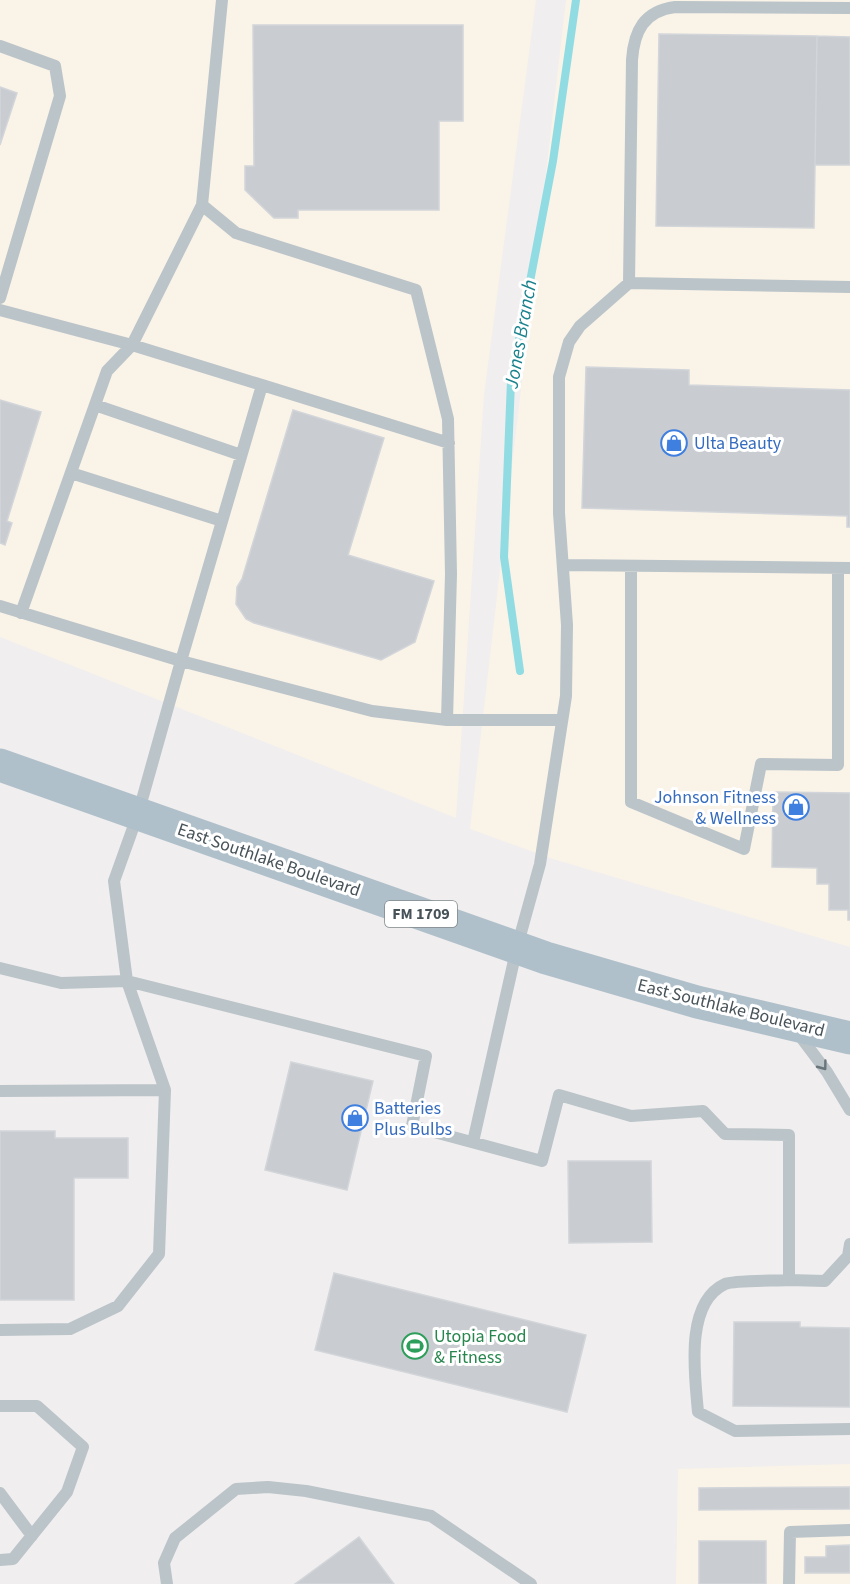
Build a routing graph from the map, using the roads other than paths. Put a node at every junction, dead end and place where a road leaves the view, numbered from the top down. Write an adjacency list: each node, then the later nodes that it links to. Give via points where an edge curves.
1 (222, 0): 5 (lane)
2 (676, 3): 3 (lane); 6 (lane, via 651,14 639,26 633,42)
3 (850, 8)
4 (0, 46): 8 (lane, via 55,66 60,96)
5 (202, 205): 10 (lane); 13 (lane, via 236,233 416,290 448,419)
6 (629, 283): 7 (lane); 17 (lane, via 580,326 563,358 559,513)
7 (850, 287)
8 (0, 298)
9 (0, 310): 10 (lane)
10 (132, 345): 11 (lane); 12 (lane, via 107,371)
11 (262, 385): 13 (lane); 14 (lane)
12 (95, 405): 14 (lane); 15 (lane)
13 (449, 442): 23 (lane)
14 (241, 455): 16 (lane)
15 (71, 473): 16 (lane); 21 (lane)
16 (222, 521): 22 (lane)
17 (563, 565): 18 (lane); 24 (lane, via 567,674)
18 (630, 566): 19 (lane); 19 (lane, via 631,802 744,849 761,764 838,765)
19 (844, 568)
20 (0, 606): 21 (lane)
21 (21, 613): 22 (lane)
22 (181, 661): 23 (lane, via 372,711); 26 (lane)
23 (447, 720): 24 (lane)
24 (562, 720): 27 (lane, via 540,864)
25 (0, 765): 26 (main road, East Southlake Boulevard / FM 1709)
26 (138, 814): 27 (main road, East Southlake Boulevard / FM 1709); 29 (lane, via 114,881)
27 (517, 947): 30 (main road, East Southlake Boulevard / FM 1709, via 697,1002); 35 (lane)
28 (0, 968): 29 (lane, via 61,983)
29 (127, 981): 32 (lane); 35 (lane, via 426,1056 412,1126)
30 (791, 1024): 31 (main road, East Southlake Boulevard / FM 1709); 34 (lane, one-way to 34, via 827,1071)
31 (850, 1038)
32 (165, 1090): 33 (lane); 38 (lane, via 159,1254 118,1306 89,1320 70,1329)
33 (0, 1091)
34 (850, 1110)
35 (473, 1142): 37 (lane, via 542,1161 559,1095 630,1116 703,1111 725,1134 789,1135)
36 (850, 1244): 37 (lane, via 848,1256 825,1281)
37 (789, 1280): 40 (lane, via 725,1284 703,1303 693,1353 698,1412 735,1431)
38 (0, 1330)
39 (0, 1406): 43 (lane, via 37,1406 83,1447 67,1492)
40 (850, 1429)
41 (0, 1493): 43 (lane)
42 (850, 1530): 47 (lane, via 790,1532)
43 (32, 1536): 44 (lane, via 13,1559)
44 (0, 1560)
45 (166, 1584): 46 (lane, via 164,1563 175,1538 236,1489 268,1486 431,1516)
46 (531, 1584)
47 (789, 1584)

